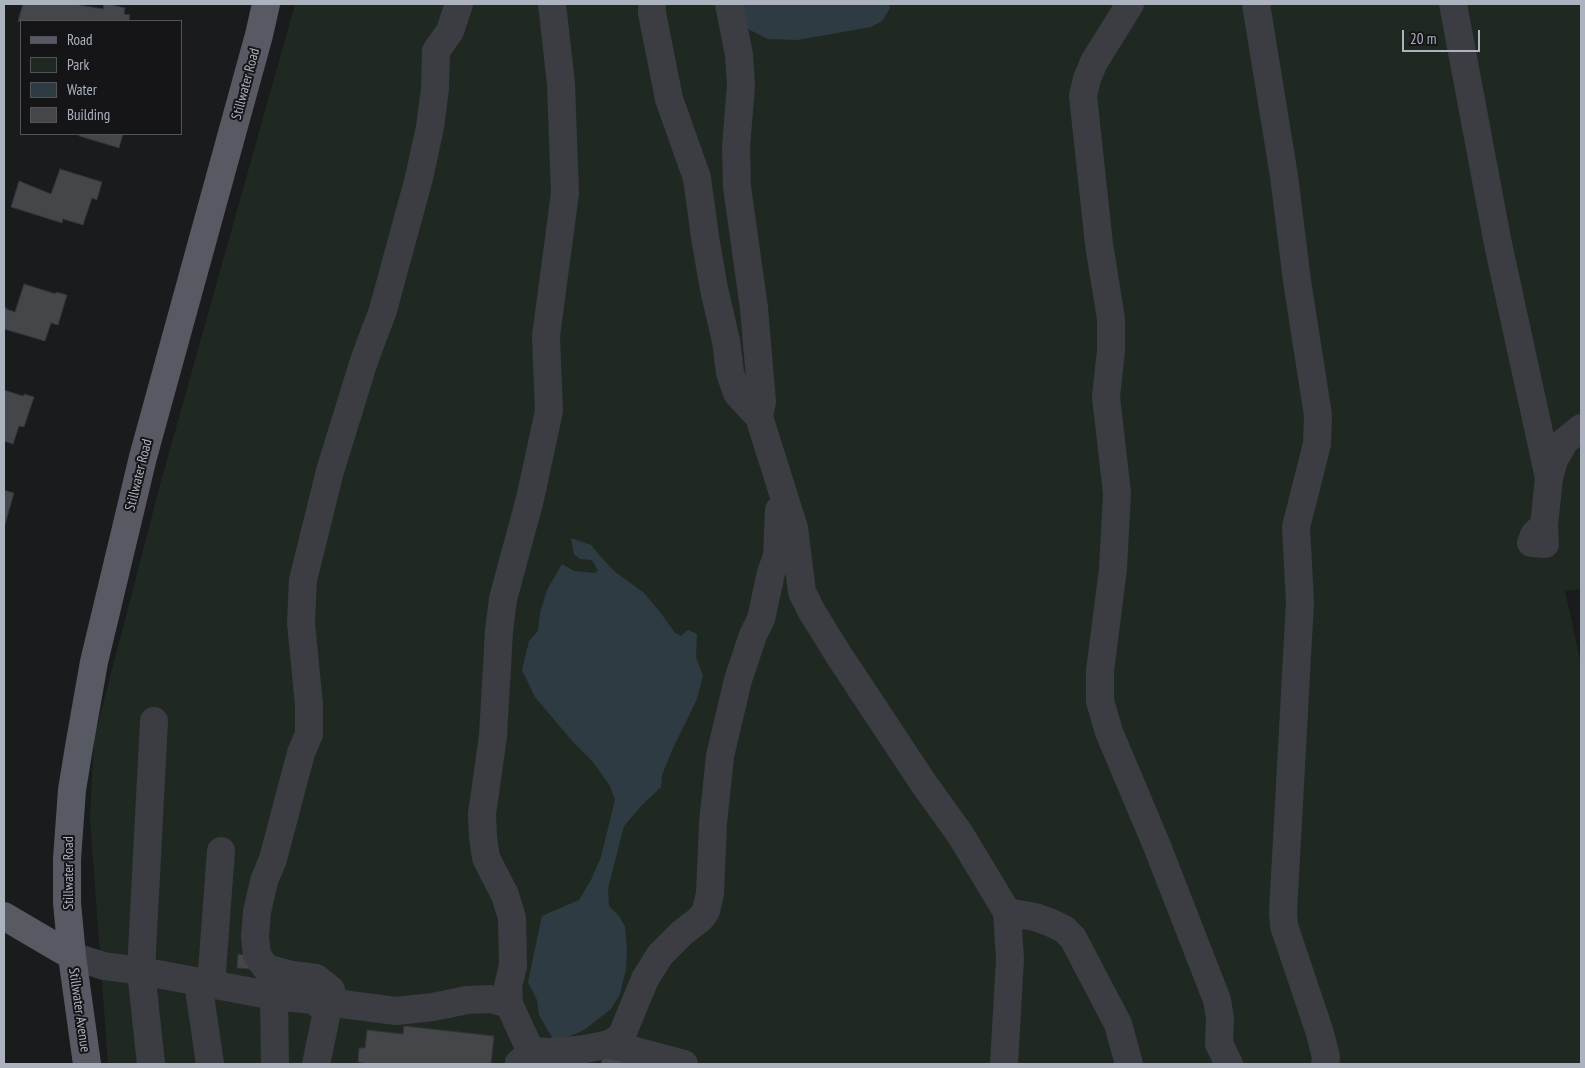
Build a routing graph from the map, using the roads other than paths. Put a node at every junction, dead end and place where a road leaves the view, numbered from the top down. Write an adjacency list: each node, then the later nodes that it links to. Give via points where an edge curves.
1 (266, 4): 18 (main road, Stillwater Road, via 143,457 94,662 76,764 67,859)
2 (459, 4): 23 (lane, via 450,31 436,51 430,127 419,178 383,310 330,471 303,580 301,623 309,734 301,752 257,912 255,937 258,955 266,968 316,978 330,990)
3 (552, 4): 22 (lane, via 561,84 565,192 546,336 549,411 503,599 493,736 482,814 486,858 505,895 512,918 513,966 508,986)
4 (652, 4): 9 (lane, via 668,99 697,178 730,372 737,393)
5 (729, 4): 9 (lane, via 739,55 737,187 754,308 762,402)
6 (1130, 4): 34 (lane, via 1094,62 1083,96 1110,318 1111,350 1106,397 1117,493 1100,700 1109,732 1217,1000 1220,1044)
7 (1256, 4): 35 (lane, via 1318,415 1317,444 1296,527 1300,602 1283,912 1284,926 1322,1041)
8 (1453, 4): 12 (lane, via 1498,244)
9 (759, 417): 11 (lane)
10 (1581, 428): 12 (lane, via 1565,441 1554,460)
11 (770, 454): 16 (lane, via 794,528 802,592 812,612 960,834); 24 (lane, via 779,507 777,556 761,619 738,680 720,756 706,911 660,955 645,979 621,1037)
12 (1549, 478): 13 (lane)
13 (1544, 525)
14 (154, 721): 19 (lane)
15 (221, 851): 20 (lane)
16 (1007, 912): 32 (lane, via 1010,967); 33 (lane, via 1049,922 1073,938 1118,1024)
17 (4, 916): 18 (main road)
18 (72, 956): 19 (lane, via 104,966); 26 (main road, Stillwater Avenue)
19 (141, 971): 20 (lane); 27 (lane)
20 (205, 983): 21 (lane); 28 (lane)
21 (274, 996): 23 (lane, via 314,1000); 29 (lane)
22 (509, 1004): 23 (lane, via 491,999 396,1011); 25 (lane)
23 (330, 1007): 30 (lane)
24 (609, 1044): 25 (lane, via 586,1049 533,1051); 31 (lane)
25 (525, 1058)
26 (87, 1064)
27 (151, 1064)
28 (210, 1064)
29 (276, 1064)
30 (316, 1064)
31 (684, 1064)
32 (1004, 1064)
33 (1129, 1064)
34 (1230, 1064)
35 (1326, 1064)

